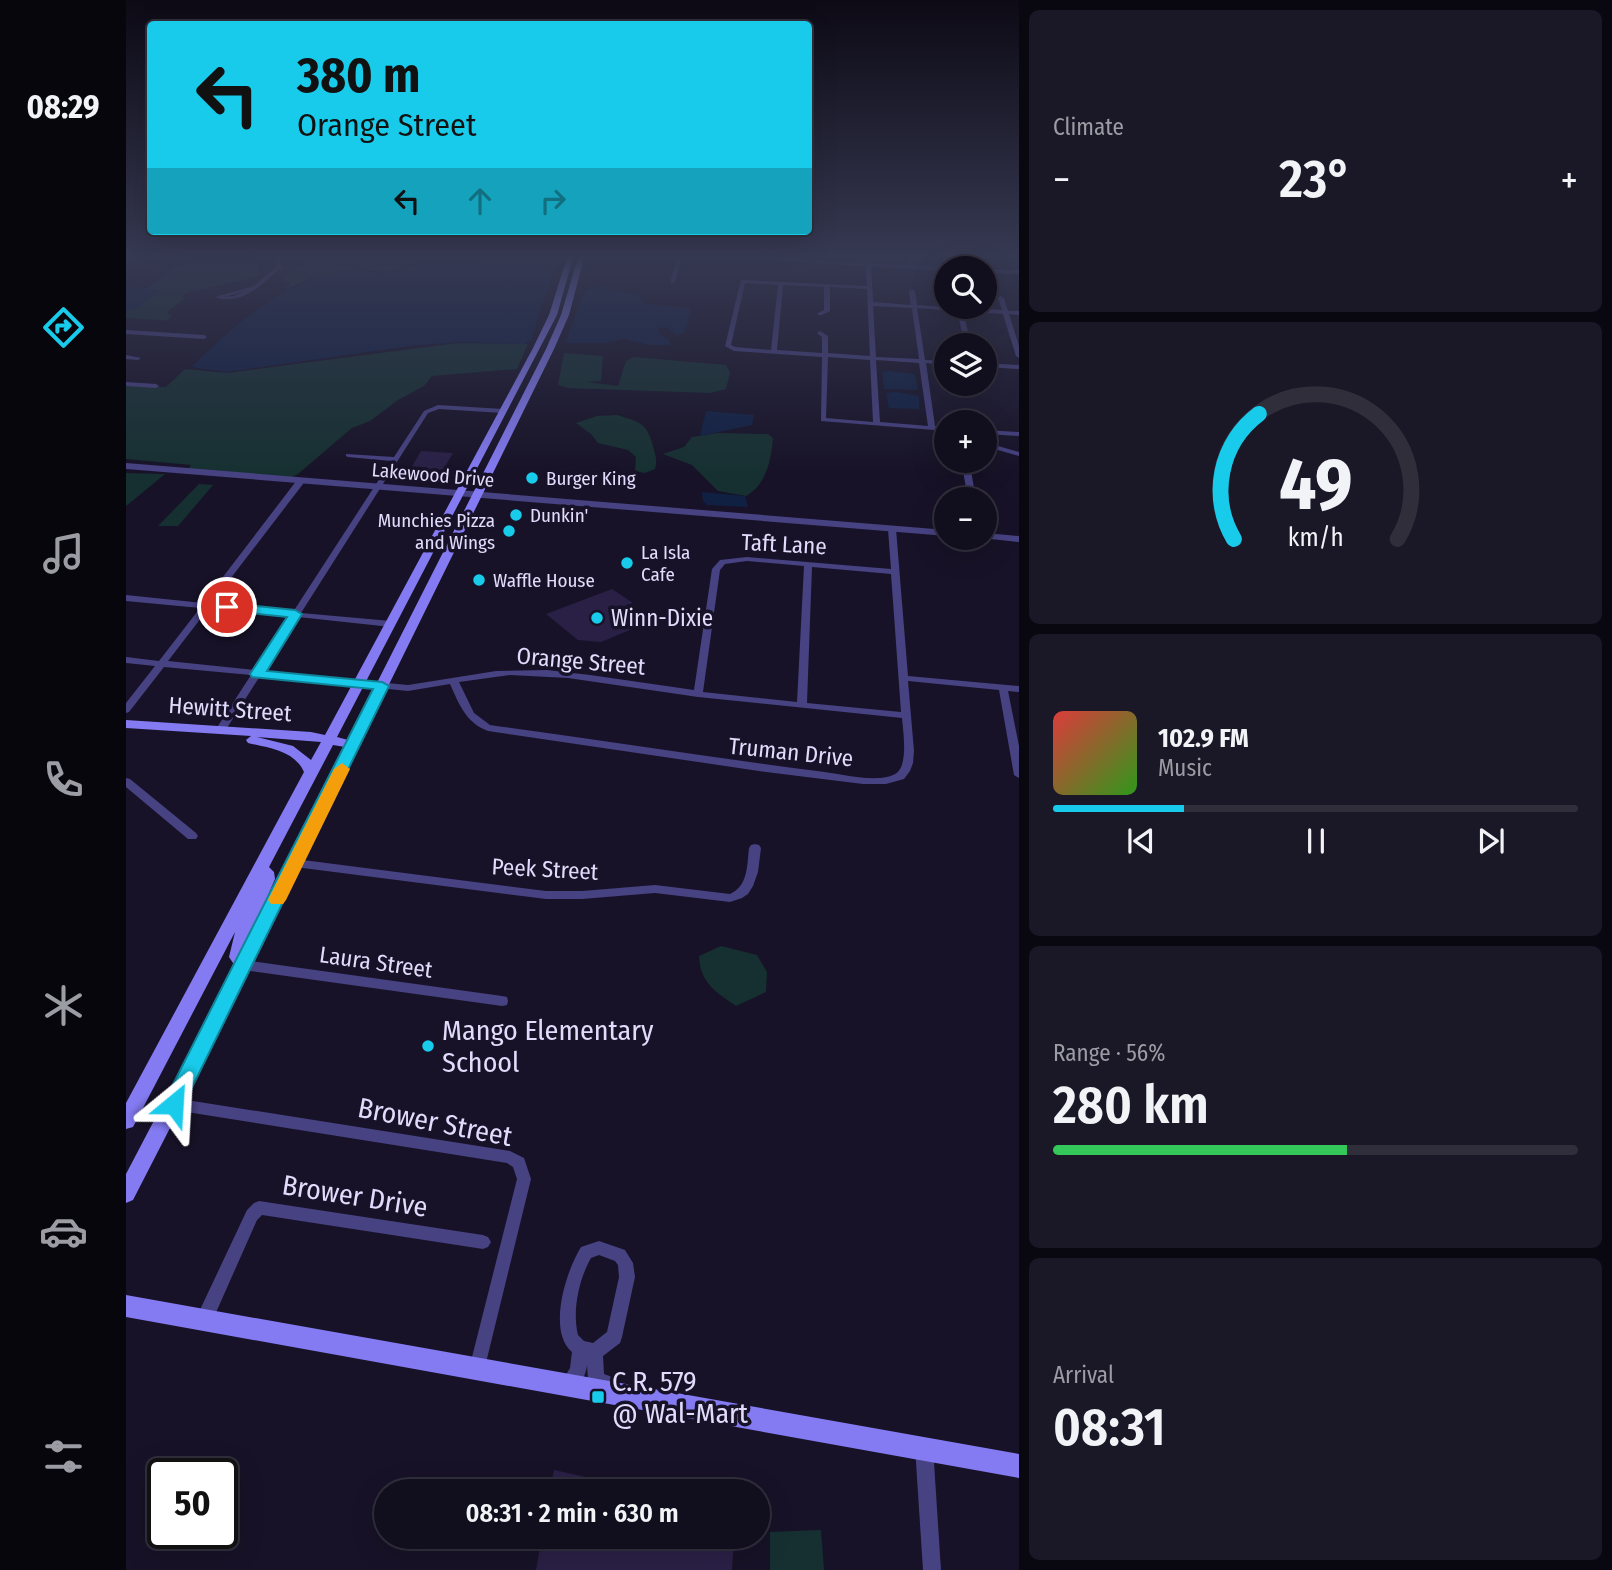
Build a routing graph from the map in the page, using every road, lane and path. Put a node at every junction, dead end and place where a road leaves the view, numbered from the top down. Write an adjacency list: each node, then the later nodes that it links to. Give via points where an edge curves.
1 (547, 327): 21 (main road)
2 (559, 327): 25 (main road)
3 (732, 327): 11 (street, via 728,346)
4 (777, 327): 11 (street)
5 (872, 327): 16 (street)
6 (917, 327): 17 (street)
7 (1010, 327): 13 (street)
8 (126, 332): 10 (street)
9 (820, 333): 12 (street, via 825,336)
10 (204, 337)
11 (774, 352): 12 (street)
12 (824, 355): 16 (street); 26 (street, via 825,421)
13 (1019, 356)
14 (126, 357): 15 (street)
15 (138, 358)
16 (874, 358): 17 (street); 26 (street)
17 (922, 361): 18 (street); 27 (street)
18 (934, 362)
19 (997, 366): 20 (street)
20 (1019, 367)
21 (525, 370): 24 (main road); 25 (main road, via 529,375 514,407)
22 (126, 384): 23 (street)
23 (156, 386)
24 (503, 411): 30 (main road, via 508,417 500,433); 34 (street, via 433,408); 38 (main road)
25 (518, 411): 30 (main road)
26 (877, 425): 27 (street)
27 (932, 428)
28 (997, 433): 29 (street)
29 (1019, 434)
30 (501, 443): 39 (main road)
31 (997, 448): 32 (street)
32 (1019, 454)
33 (348, 455): 34 (street)
34 (397, 459): 37 (street)
35 (126, 466): 36 (street, Lakewood Drive)
36 (300, 482): 37 (street, Lakewood Drive); 47 (street)
37 (377, 488): 38 (street, Lakewood Drive); 48 (street)
38 (458, 495): 39 (street, Lakewood Drive); 49 (main road)
39 (475, 496): 40 (street, Lakewood Drive); 56 (main road)
40 (892, 529): 41 (street, Lakewood Drive); 45 (street, Truman Drive)
41 (934, 532)
42 (997, 537): 43 (street)
43 (1019, 539)
44 (808, 564): 45 (street, Taft Lane); 59 (street, Taft Lane, via 747,559 723,562 716,569); 60 (street)
45 (895, 572): 53 (street, Truman Drive)
46 (126, 598): 47 (street)
47 (205, 605): 48 (street); 51 (street)
48 (295, 614): 49 (street); 52 (street)
49 (391, 624): 55 (main road)
50 (126, 660): 51 (street, Orange Street)
51 (162, 664): 52 (street, Orange Street); 61 (street)
52 (257, 674): 55 (street, Orange Street); 64 (street)
53 (904, 678): 57 (street); 62 (street, Truman Drive)
54 (454, 682): 56 (street, Orange Street); 59 (street, Orange Street, via 489,673 526,672); 62 (street, Truman Drive, via 469,716 488,728 705,761 866,779 899,777 906,770)
55 (359, 684): 56 (street, Orange Street); 66 (main road)
56 (382, 686): 67 (main road)
57 (1003, 688): 58 (street); 69 (street)
58 (1019, 689)
59 (698, 694): 60 (street, Orange Street)
60 (802, 705): 62 (street, Orange Street)
61 (126, 710)
62 (906, 716)
63 (126, 726): 64 (main road, Hewitt Street); 65 (main road, Hewitt Street)
64 (221, 729): 66 (main road, Hewitt Street, via 311,736)
65 (253, 740): 66 (main road, Hewitt Street); 68 (main road, via 299,756)
66 (330, 742): 67 (main road, Hewitt Street); 68 (main road)
67 (353, 745): 74 (main road)
68 (312, 774): 73 (main road)
69 (1019, 775)
70 (126, 781): 71 (street)
71 (192, 836)
72 (755, 848): 74 (street, Peek Street, via 748,889 730,898 656,889 546,895)
73 (265, 863): 75 (main road, via 267,879 240,938 237,957); 78 (main road)
74 (295, 863): 75 (main road)
75 (244, 965): 76 (street, Laura Street); 77 (main road)
76 (502, 1001)
77 (174, 1104): 79 (main road); 84 (street, Brower Street, via 510,1157 519,1163 523,1179)
78 (126, 1121)
79 (126, 1194)
80 (483, 1242): 82 (street, Brower Drive, via 260,1208 252,1214)
81 (126, 1306): 82 (main road)
82 (204, 1320): 84 (main road)
83 (588, 1351): 83 (street, via 614,1337 627,1278 620,1255 607,1249 586,1252 578,1268 568,1321 572,1339); 85 (street); 86 (street, via 596,1380 883,1430)
84 (477, 1369): 85 (main road)
85 (568, 1385): 86 (main road)
86 (916, 1446): 87 (main road); 88 (street)
87 (1019, 1465)
88 (932, 1570)

